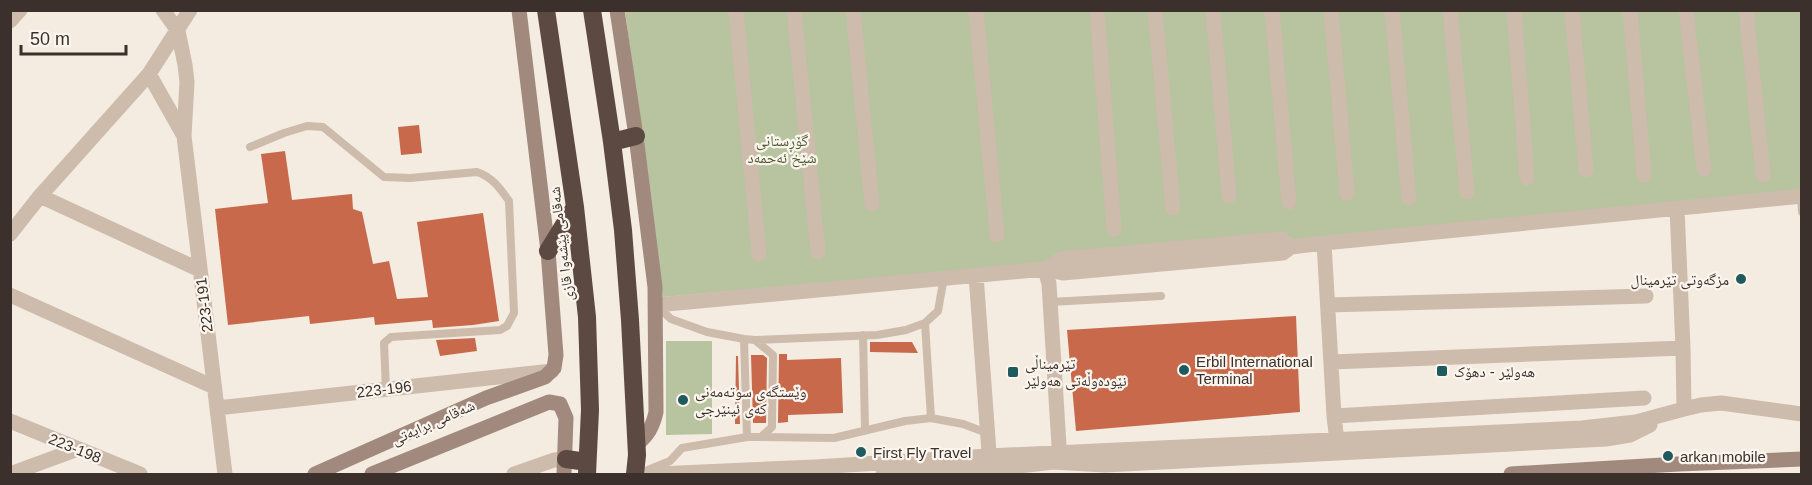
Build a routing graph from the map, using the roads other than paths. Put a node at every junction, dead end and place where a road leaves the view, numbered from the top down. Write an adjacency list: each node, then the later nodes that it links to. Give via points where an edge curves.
1 (20, 10): 25 (street)
2 (163, 10): 26 (street)
3 (190, 10): 26 (street)
4 (519, 10): 54 (street)
5 (546, 10): 46 (highway, شەقامی پێشەوا قازی)
6 (584, 10): 27 (highway)
7 (592, 10): 27 (highway)
8 (616, 10): 30 (street)
9 (736, 10): 56 (street)
10 (794, 10): 55 (street)
11 (853, 10): 45 (street)
12 (976, 10): 52 (street)
13 (1097, 10): 50 (street)
14 (1155, 10): 47 (street)
15 (1213, 10): 41 (street)
16 (1272, 10): 44 (street)
17 (1331, 10): 39 (street)
18 (1392, 10): 43 (street)
19 (1450, 10): 38 (street)
20 (1514, 10): 37 (street)
21 (1572, 10): 34 (street)
22 (1630, 10): 35 (street)
23 (1686, 10): 33 (street)
24 (1746, 10): 36 (street)
25 (10, 21)
26 (178, 31): 28 (street); 29 (street, via 187,82)
27 (598, 55): 31 (highway)
28 (149, 74): 29 (street); 40 (street)
29 (183, 136): 58 (street, 223-191)
30 (636, 136): 31 (highway); 65 (street)
31 (612, 142): 87 (highway, via 627,275)
32 (250, 147): 75 (lane, via 307,126 323,127 384,177 477,172 500,188 508,201 514,314 507,326 500,330 391,337 384,343)
33 (1704, 169)
34 (1586, 170)
35 (1644, 175)
36 (1763, 175)
37 (1527, 178)
38 (1467, 192)
39 (1347, 193)
40 (40, 196): 51 (street); 58 (street)
41 (1229, 196)
42 (1801, 196): 48 (street); 49 (lane)
43 (1409, 198)
44 (1289, 202)
45 (872, 204)
46 (575, 207): 54 (highway); 94 (highway, شەقامی پێشەوا قازی, via 587,317)
47 (1173, 208)
48 (1677, 208): 53 (street); 71 (street)
49 (1802, 212)
50 (1114, 229)
51 (10, 234)
52 (997, 235)
53 (1324, 243): 57 (street, via 1291,247 1282,239 1061,259); 66 (street)
54 (548, 251): 73 (street, via 556,355)
55 (818, 252)
56 (759, 254)
57 (1045, 269): 59 (street); 64 (street)
58 (200, 270): 74 (street, 223-191)
59 (976, 275): 60 (street); 84 (street)
60 (944, 277): 65 (street); 67 (lane, via 938,311)
61 (10, 295): 74 (street)
62 (1161, 296): 64 (lane)
63 (1646, 296): 66 (street)
64 (1050, 302): 90 (street)
65 (656, 305): 69 (lane, via 671,319 707,332); 87 (street, via 656,412 646,437)
66 (1328, 305): 72 (street)
67 (925, 323): 68 (lane, via 906,330); 81 (lane)
68 (863, 335): 70 (lane); 83 (lane)
69 (744, 339): 70 (lane); 85 (lane)
70 (755, 339): 86 (lane, via 773,355 772,427)
71 (1683, 348): 72 (street); 78 (street)
72 (1332, 362): 80 (street)
73 (552, 371): 75 (street, 223-196); 95 (street, شەقامی برایەتی, via 486,398)
74 (214, 387): 77 (street, 223-191)
75 (387, 389): 77 (street, 223-196)
76 (1644, 398): 80 (street)
77 (217, 408): 100 (street, 223-191)
78 (1684, 409): 79 (street, via 1721,403); 88 (street, via 1602,427)
79 (1802, 414)
80 (1334, 416): 88 (street)
81 (931, 418): 83 (lane); 84 (lane)
82 (10, 422): 89 (street, 223-198)
83 (865, 430): 86 (lane, via 834,438)
84 (987, 433): 92 (street)
85 (747, 437): 86 (lane); 104 (lane, via 682,448 670,461)
86 (761, 437)
87 (637, 444): 104 (highway)
88 (1338, 446): 90 (street)
89 (78, 449): 98 (street); 99 (street, 223-198)
90 (1059, 457): 92 (street)
91 (1802, 459): 96 (street)
92 (989, 462): 105 (street); 106 (street)
93 (565, 467): 94 (highway); 102 (street, شەقامی برایەتی, via 566,418 560,404 549,402); 103 (street, via 554,460)
94 (587, 468)
95 (343, 469): 101 (street, شەقامی برایەتی)
96 (1678, 469): 97 (street)
97 (1561, 473): 107 (street)
98 (10, 474)
99 (140, 474)
100 (225, 474)
101 (315, 474)
102 (372, 474)
103 (514, 474)
104 (637, 474)
105 (657, 474)
106 (883, 474)
107 (1511, 474)

